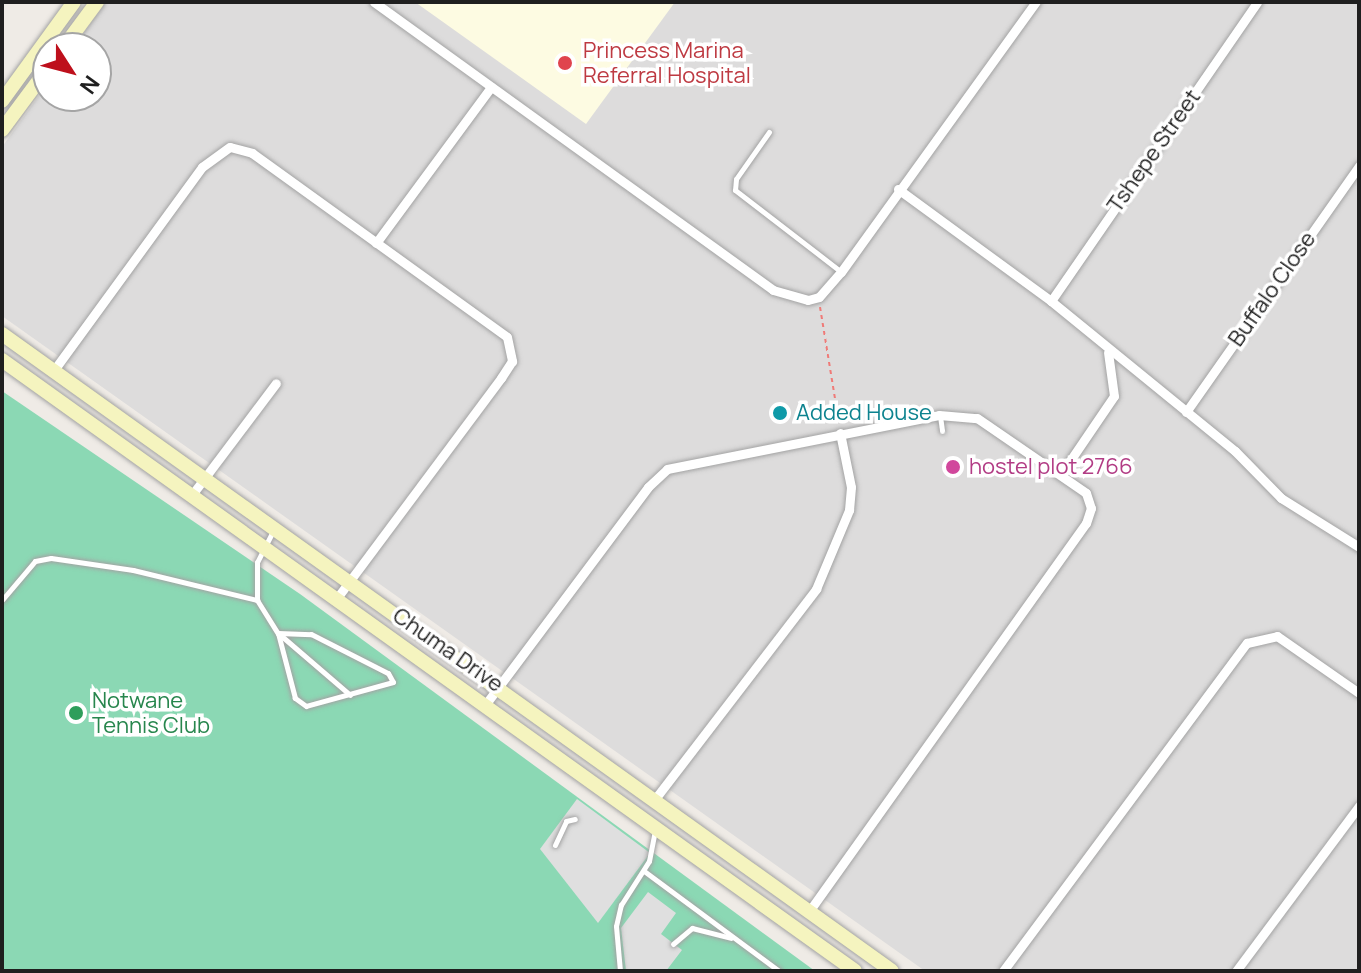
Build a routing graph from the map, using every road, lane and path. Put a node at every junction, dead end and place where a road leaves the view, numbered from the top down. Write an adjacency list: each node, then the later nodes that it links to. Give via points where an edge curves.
1 (74, 2): 9 (main road)
2 (97, 2): 6 (main road)
3 (374, 2): 7 (street)
4 (1036, 2): 13 (street)
5 (1257, 2): 17 (street, Tshepe Street)
6 (75, 32)
7 (491, 87): 14 (street); 16 (street, via 773,290 795,298)
8 (32, 90): 10 (main road)
9 (2, 101)
10 (2, 130)
11 (769, 132): 15 (lane, via 736,179 735,190)
12 (1359, 166): 23 (street, Buffalo Close)
13 (898, 189): 15 (street); 17 (street)
14 (376, 243): 21 (street, via 252,153 230,147 202,167); 33 (street, via 507,337 512,361)
15 (841, 272): 16 (street)
16 (819, 297): 26 (path)
17 (1051, 301): 19 (street)
18 (2, 334): 21 (main road, Chuma Drive)
19 (1108, 352): 23 (street); 27 (street, via 1114,396)
20 (2, 360): 29 (main road, Chuma Drive)
21 (54, 370): 28 (main road, Chuma Drive)
22 (276, 383): 28 (street)
23 (1186, 412): 31 (street, via 1281,498)
24 (939, 415): 25 (lane); 26 (street); 27 (street, via 973,415)
25 (942, 431)
26 (840, 433): 38 (street, via 667,469 648,487); 42 (street, via 851,487 849,510 816,589)
27 (1061, 474): 48 (street, via 1086,493 1091,508 1086,523)
28 (205, 478): 29 (street); 30 (main road, Chuma Drive)
29 (191, 496): 32 (main road, Chuma Drive)
30 (275, 528): 32 (lane); 33 (main road, Chuma Drive)
31 (1359, 547)
32 (263, 549): 34 (main road, Chuma Drive); 36 (lane, via 255,576)
33 (350, 581): 34 (street); 38 (main road, Chuma Drive)
34 (336, 599): 41 (main road, Chuma Drive)
35 (2, 600): 36 (lane, via 35,561 51,558 133,570)
36 (257, 600): 37 (lane)
37 (278, 633): 40 (lane); 40 (lane, via 298,701 310,707); 40 (lane, via 311,634 392,677 390,685)
38 (499, 686): 41 (street); 42 (main road, Chuma Drive)
39 (1359, 693): 55 (street, via 1277,636 1247,643)
40 (351, 696)
41 (485, 705): 45 (main road, Chuma Drive)
42 (655, 799): 48 (main road, Chuma Drive)
43 (1359, 806): 56 (street)
44 (575, 819): 46 (lane, via 566,821)
45 (655, 828): 47 (lane); 54 (main road, Chuma Drive)
46 (555, 845)
47 (644, 871): 49 (lane); 52 (lane, via 621,905 616,926)
48 (809, 911): 51 (main road, Chuma Drive)
49 (734, 939): 50 (lane, via 692,928); 53 (lane)
50 (673, 944)
51 (886, 969)
52 (620, 971)
53 (779, 971)
54 (855, 971)
55 (1003, 971)
56 (1236, 971)

